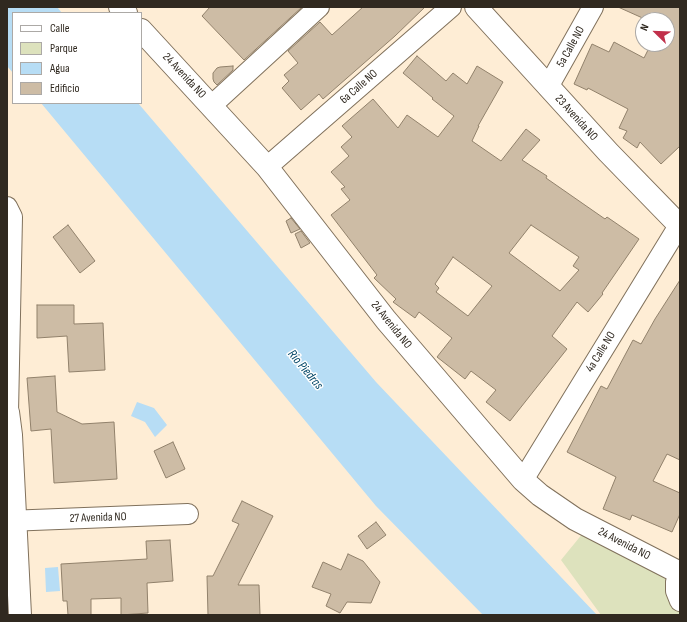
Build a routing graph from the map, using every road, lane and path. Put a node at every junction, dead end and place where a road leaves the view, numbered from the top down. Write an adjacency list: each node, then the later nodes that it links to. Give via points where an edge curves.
1 (319, 7): 7 (street)
2 (451, 7): 8 (street, 6a Calle NO)
3 (476, 7): 6 (street, 23 Avenida NO)
4 (593, 7): 6 (street, 5a Calle NO)
5 (142, 31): 7 (street, 24 Avenida NO)
6 (548, 87): 10 (street, 23 Avenida NO)
7 (211, 106): 8 (street, 24 Avenida NO)
8 (267, 167): 12 (street, 24 Avenida NO, via 386,320)
9 (7, 207): 11 (street, via 12,217)
10 (680, 225): 12 (street, 4a Calle NO)
11 (8, 412): 14 (street)
12 (523, 480): 15 (street, 24 Avenida NO, via 575,519)
13 (188, 514): 14 (street, 27 Avenida NO)
14 (11, 521): 17 (street)
15 (679, 573): 16 (street, via 676,591)
16 (680, 601)
17 (20, 615)

